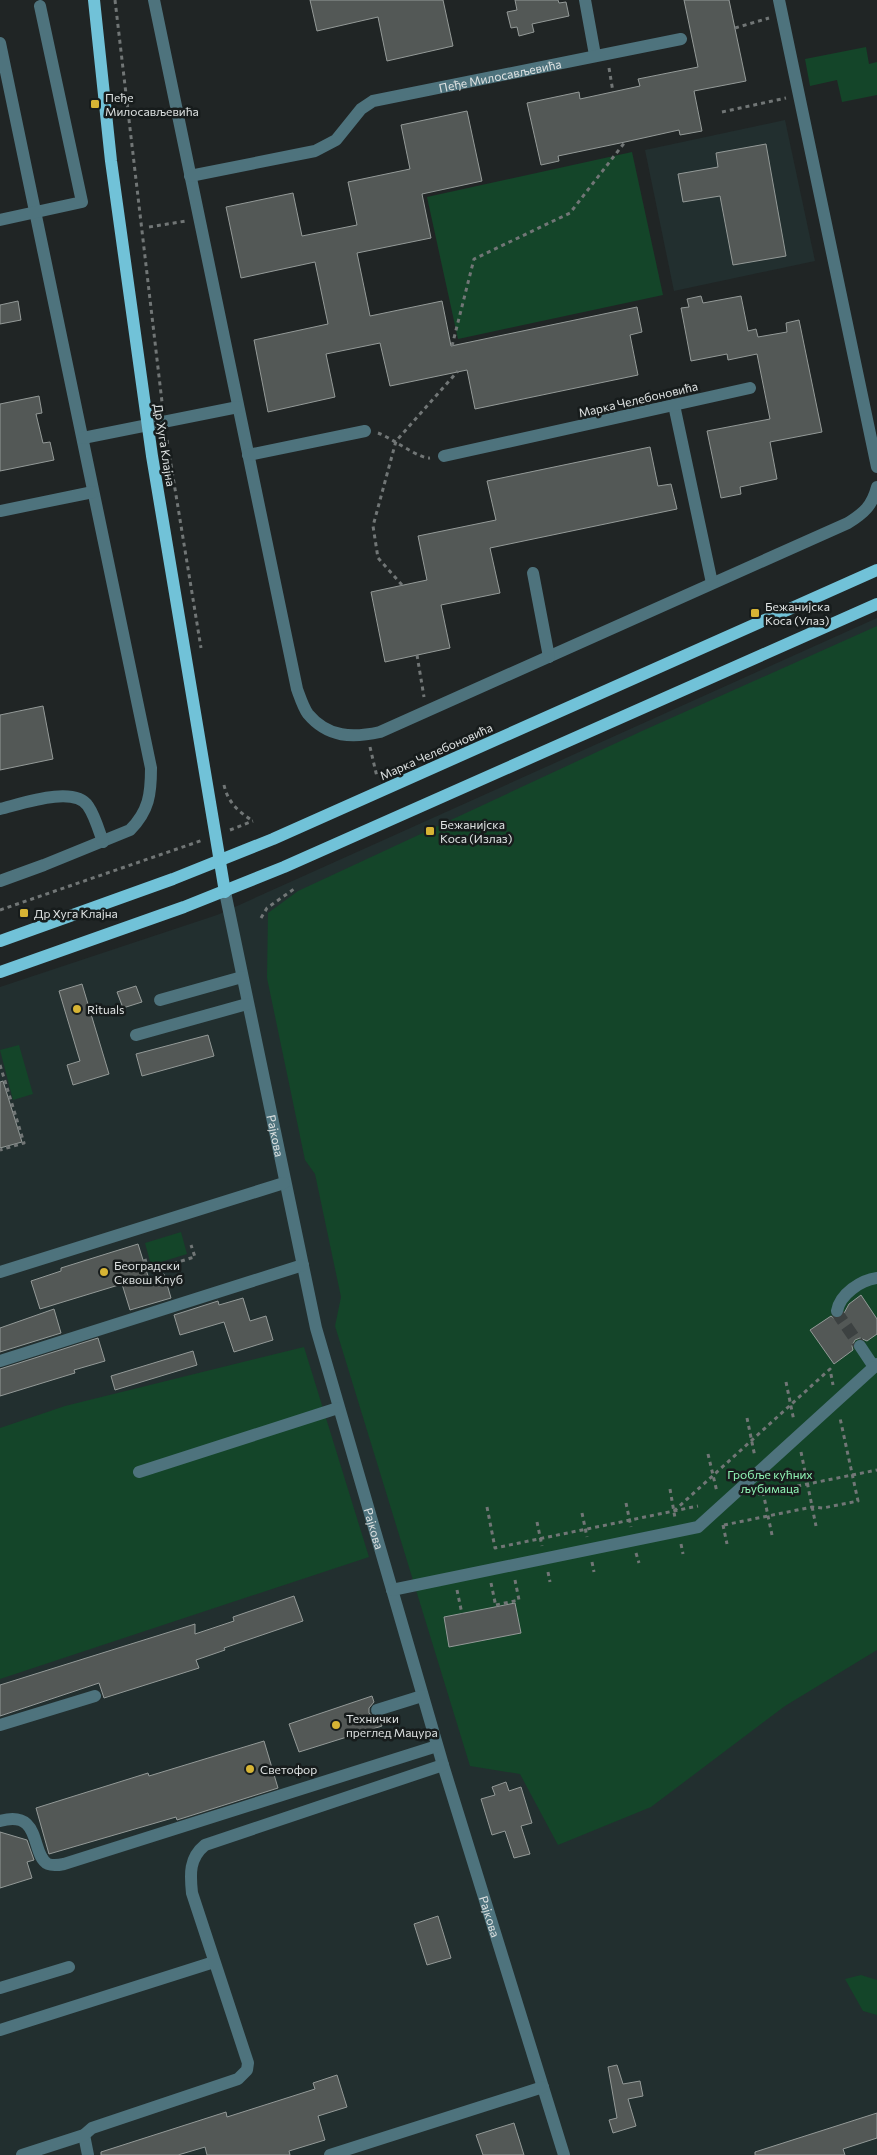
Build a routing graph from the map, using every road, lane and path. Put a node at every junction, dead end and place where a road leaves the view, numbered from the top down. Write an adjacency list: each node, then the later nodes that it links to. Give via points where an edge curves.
1 (94, 0): 25 (main road, Др Хуга Клајна, via 111,161)
2 (154, 0): 15 (street)
3 (585, 0): 10 (street)
4 (779, 0): 6 (street)
5 (40, 6): 16 (street, via 82,202)
6 (782, 15): 7 (path); 12 (street)
7 (735, 28)
8 (681, 39): 10 (street, Пеђе Милосављевића)
9 (0, 43): 16 (street)
10 (600, 54): 11 (path); 15 (street, Пеђе Милосављевића, via 373,101 361,109 336,140 315,151)
11 (613, 92)
12 (799, 95): 13 (path); 31 (street)
13 (722, 112)
14 (624, 142): 20 (path, via 570,213 474,259)
15 (190, 176): 17 (street)
16 (35, 213): 18 (street); 27 (street)
17 (199, 219): 19 (path); 24 (street)
18 (0, 220)
19 (149, 227)
20 (452, 346)
21 (458, 372): 28 (path)
22 (750, 388): 23 (street, Марка Челебоновића)
23 (674, 405): 30 (street, Марка Челебоновића); 37 (street)
24 (238, 407): 25 (street); 29 (street)
25 (147, 426): 27 (street); 48 (main road, Др Хуга Клајна)
26 (365, 431): 28 (path); 29 (street)
27 (84, 438): 33 (street)
28 (396, 441): 30 (path, via 426,458); 38 (path, via 373,526 378,558)
29 (248, 455): 43 (street, via 297,689 307,713 321,726 350,736)
30 (444, 456)
31 (877, 467)
32 (877, 487): 37 (street, via 870,507 848,523)
33 (93, 492): 34 (street); 46 (street, via 151,768 148,803 139,821 130,830)
34 (0, 511)
35 (877, 570): 48 (main road, Марка Челебоновића)
36 (533, 573): 41 (street)
37 (712, 583): 41 (street)
38 (402, 586)
39 (877, 604): 51 (main road)
40 (417, 656): 42 (path)
41 (548, 657): 42 (street)
42 (427, 712): 43 (street)
43 (368, 735): 44 (path)
44 (377, 778)
45 (0, 809): 46 (street, via 64,795 78,797 88,805)
46 (103, 842): 49 (street)
47 (186, 846): 52 (path)
48 (220, 861): 51 (main road, Др Хуга Клајна); 54 (main road, Марка Челебоновића)
49 (0, 881)
50 (294, 889): 53 (path, via 267,908)
51 (225, 892): 55 (main road); 56 (street, Рајкова)
52 (0, 910)
53 (261, 918)
54 (0, 941)
55 (0, 972)
56 (242, 978): 57 (street); 58 (street, Рајкова)
57 (160, 1000)
58 (248, 1004): 59 (street); 62 (street, Рајкова)
59 (136, 1036)
60 (0, 1066): 61 (path, via 24,1142)
61 (0, 1150)
62 (284, 1183): 65 (street, Рајкова); 66 (street)
63 (192, 1245): 64 (path, via 195,1257 150,1271)
64 (144, 1260)
65 (302, 1265): 70 (street); 72 (street, Рајкова)
66 (0, 1272)
67 (877, 1278): 68 (street, via 861,1283 842,1299)
68 (838, 1311)
69 (860, 1346): 71 (street)
70 (0, 1362)
71 (876, 1365): 79 (street)
72 (338, 1408): 74 (street); 81 (street, Рајкова)
73 (877, 1470): 75 (path)
74 (139, 1472)
75 (754, 1495)
76 (858, 1501): 79 (path, via 709,1528)
77 (701, 1506): 78 (path, via 495,1548)
78 (487, 1507)
79 (698, 1527): 80 (street)
80 (512, 1565): 81 (street); 82 (path, via 519,1600)
81 (392, 1590): 84 (street, Рајкова)
82 (496, 1605)
83 (95, 1696): 86 (street)
84 (422, 1696): 85 (street); 87 (street, Рајкова)
85 (377, 1710)
86 (0, 1726)
87 (437, 1746): 88 (street, Рајкова); 89 (street, via 64,1864 46,1863 30,1827 14,1819)
88 (443, 1765): 90 (street, via 205,1845 192,1862 190,1876 192,1893); 94 (street, Рајкова)
89 (0, 1821)
90 (214, 1962): 93 (street); 95 (street, via 248,2063 247,2070 238,2080 92,2128)
91 (69, 1967): 92 (street)
92 (0, 1988)
93 (0, 2030)
94 (543, 2087): 96 (street); 100 (street, Рајкова)
95 (84, 2135): 97 (street); 98 (street)
96 (344, 2153): 99 (street)
97 (22, 2155)
98 (88, 2155)
99 (330, 2155)
100 (564, 2155)

